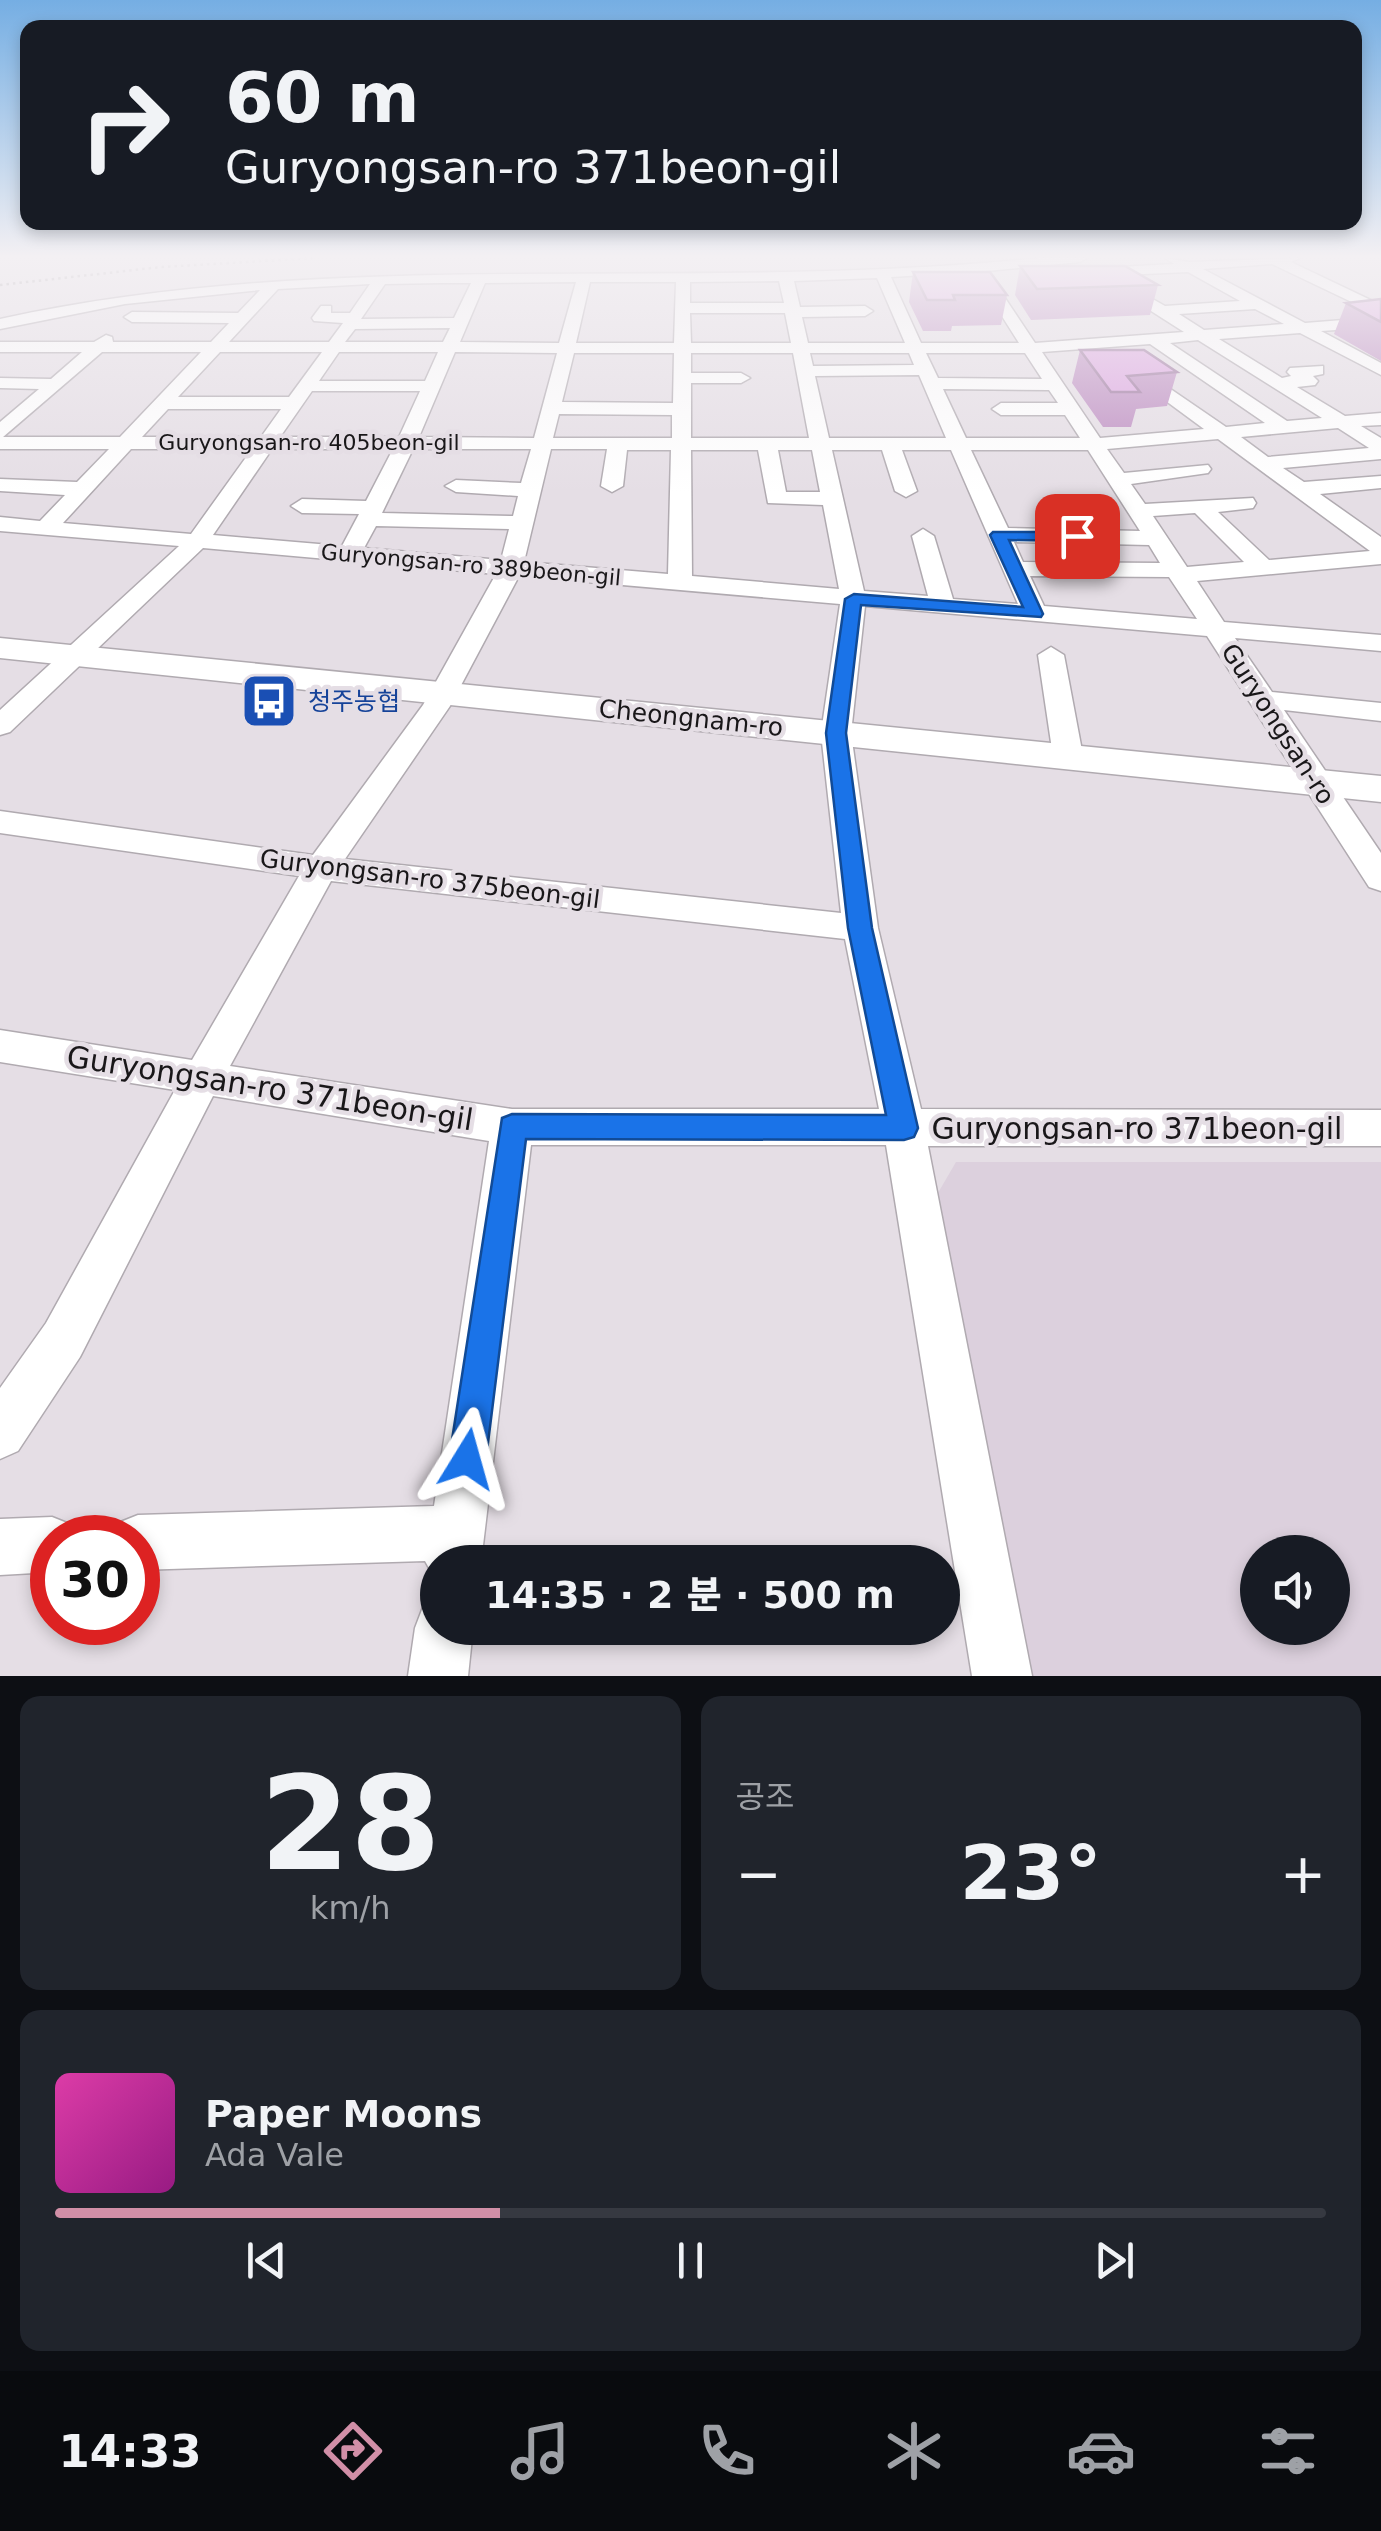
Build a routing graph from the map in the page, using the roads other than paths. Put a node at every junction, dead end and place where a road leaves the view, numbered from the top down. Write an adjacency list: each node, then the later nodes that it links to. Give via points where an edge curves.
1 (51, 336): 20 (street)
2 (111, 336): 21 (street)
3 (226, 336): 22 (street)
4 (342, 336): 24 (street)
5 (457, 336): 25 (street)
6 (569, 336): 26 (street)
7 (682, 336): 27 (street)
8 (728, 336): 27 (street)
9 (797, 336): 64 (street)
10 (818, 336): 37 (street, via 865,370)
11 (868, 336): 23 (street)
12 (910, 336): 23 (street)
13 (1023, 336): 28 (street, Guryongsan-ro)
14 (1198, 336): 17 (street)
15 (1201, 336): 30 (street)
16 (1317, 336): 35 (street)
17 (1153, 339): 18 (street); 53 (street)
18 (1098, 343): 28 (street); 55 (street)
19 (0, 346): 20 (street)
20 (38, 346): 21 (street)
21 (100, 346): 22 (street); 33 (street)
22 (216, 347): 24 (street); 46 (street)
23 (915, 347): 28 (street); 37 (street)
24 (334, 348): 25 (street); 41 (street)
25 (448, 348): 26 (street); 36 (street)
26 (566, 348): 27 (street); 47 (street)
27 (682, 348): 38 (street)
28 (1031, 348): 44 (street, Guryongsan-ro)
29 (1266, 354): 30 (street)
30 (1234, 356): 42 (street)
31 (0, 359): 32 (street)
32 (22, 359): 33 (street); 40 (street)
33 (85, 359): 43 (street)
34 (1317, 370): 42 (street, via 1296,372 1309,380)
35 (1381, 370)
36 (435, 377): 41 (street); 41 (street, via 381,367); 60 (street)
37 (928, 377): 44 (street); 66 (street)
38 (683, 378): 39 (street); 49 (street)
39 (742, 378)
40 (0, 380): 43 (street)
41 (308, 381): 45 (street); 46 (street); 59 (street)
42 (1277, 382): 52 (street)
43 (56, 384): 54 (street)
44 (1055, 385): 50 (street, Guryongsan-ro)
45 (249, 391)
46 (163, 402): 58 (street)
47 (551, 408): 49 (street); 56 (street)
48 (1000, 408): 50 (street)
49 (684, 409): 61 (street)
50 (1071, 409): 67 (street, Guryongsan-ro)
51 (1381, 420): 52 (street, Guryongsan-ro 405beon-gil)
52 (1342, 423): 53 (street, Guryongsan-ro 405beon-gil); 68 (street)
53 (1284, 428): 55 (street, Guryongsan-ro 405beon-gil)
54 (0, 432)
55 (1221, 433): 67 (street, Guryongsan-ro 405beon-gil); 69 (street)
56 (542, 441): 57 (street, Guryongsan-ro 405beon-gil); 60 (street, Guryongsan-ro 405beon-gil); 78 (street)
57 (618, 441): 61 (street, Guryongsan-ro 405beon-gil); 75 (street)
58 (126, 442): 59 (street, Guryongsan-ro 405beon-gil); 62 (street, Guryongsan-ro 405beon-gil); 76 (street)
59 (268, 442): 60 (street, Guryongsan-ro 405beon-gil); 94 (street)
60 (407, 442): 85 (street)
61 (684, 442): 63 (street, Guryongsan-ro 405beon-gil); 101 (street)
62 (0, 443)
63 (767, 444): 64 (street, Guryongsan-ro 405beon-gil); 80 (street, via 776,498)
64 (819, 444): 65 (street, Guryongsan-ro 405beon-gil); 80 (street)
65 (890, 444): 66 (street, Guryongsan-ro 405beon-gil); 79 (street)
66 (956, 444): 67 (street, Guryongsan-ro 405beon-gil); 91 (street)
67 (1093, 444): 71 (street, Guryongsan-ro)
68 (1381, 450): 69 (street)
69 (1266, 464): 77 (street)
70 (1201, 469): 71 (street)
71 (1117, 480): 84 (street, Guryongsan-ro)
72 (1381, 482): 77 (street)
73 (4, 485): 76 (street)
74 (456, 486): 78 (street)
75 (612, 486)
76 (82, 489): 90 (street)
77 (1300, 489): 87 (street)
78 (530, 490): 88 (street)
79 (906, 491)
80 (832, 499): 102 (street)
81 (1245, 503): 83 (street)
82 (302, 506): 85 (street)
83 (1201, 507): 84 (street); 97 (street)
84 (1138, 512): 93 (street, Guryongsan-ro)
85 (371, 514): 88 (street); 95 (street)
86 (1381, 515): 87 (street)
87 (1343, 520): 96 (street)
88 (522, 523): 99 (street)
89 (0, 524): 90 (street, Guryongsan-ro 389beon-gil)
90 (47, 527): 94 (street, Guryongsan-ro 389beon-gil)
91 (998, 535): 93 (street); 98 (street)
92 (923, 536): 103 (street)
93 (1156, 538): 100 (street, Guryongsan-ro)
94 (197, 542): 95 (street, Guryongsan-ro 389beon-gil); 109 (street)
95 (350, 554): 99 (street, Guryongsan-ro 389beon-gil)
96 (1381, 555): 97 (street)
97 (1263, 567): 100 (street)
98 (1014, 569): 100 (street); 104 (street)
99 (510, 570): 101 (street, Guryongsan-ro 389beon-gil); 110 (street)
100 (1178, 572): 105 (street, Guryongsan-ro)
101 (680, 584): 102 (street, Guryongsan-ro 389beon-gil)
102 (854, 599): 103 (street, Guryongsan-ro 389beon-gil); 114 (street)
103 (942, 606): 104 (street, Guryongsan-ro 389beon-gil)
104 (1034, 614): 105 (street, Guryongsan-ro 389beon-gil)
105 (1216, 628): 106 (street, Guryongsan-ro 389beon-gil); 111 (street, Guryongsan-ro)
106 (1381, 643)
107 (0, 648): 109 (main road, Cheongnam-ro)
108 (1051, 655): 115 (street)
109 (77, 656): 110 (main road, Cheongnam-ro); 113 (street)
110 (441, 693): 114 (main road, Cheongnam-ro); 119 (street)
111 (1261, 699): 112 (street); 116 (street, Guryongsan-ro)
112 (1381, 712)
113 (0, 726)
114 (836, 733): 115 (main road, Cheongnam-ro); 121 (street)
115 (1068, 756): 116 (main road, Cheongnam-ro)
116 (1315, 782): 117 (main road, Cheongnam-ro); 120 (street, Guryongsan-ro)
117 (1381, 789)
118 (0, 822): 119 (street, Guryongsan-ro 375beon-gil)
119 (321, 868): 121 (street, Guryongsan-ro 375beon-gil); 123 (street)
120 (1381, 879)
121 (860, 928): 125 (street)
122 (0, 1046): 123 (street, Guryongsan-ro 371beon-gil)
123 (202, 1078): 124 (street, Guryongsan-ro 371beon-gil); 127 (street, via 63,1340)
124 (512, 1126): 125 (street, Guryongsan-ro 371beon-gil); 129 (street)
125 (904, 1128): 126 (street, Guryongsan-ro 371beon-gil); 135 (street)
126 (1381, 1128)
127 (0, 1434)
128 (160, 1543): 132 (street)
129 (455, 1545)
130 (30, 1546): 131 (street)
131 (0, 1547)
132 (420, 1547)
133 (442, 1645): 134 (street)
134 (438, 1676)
135 (1002, 1676)

